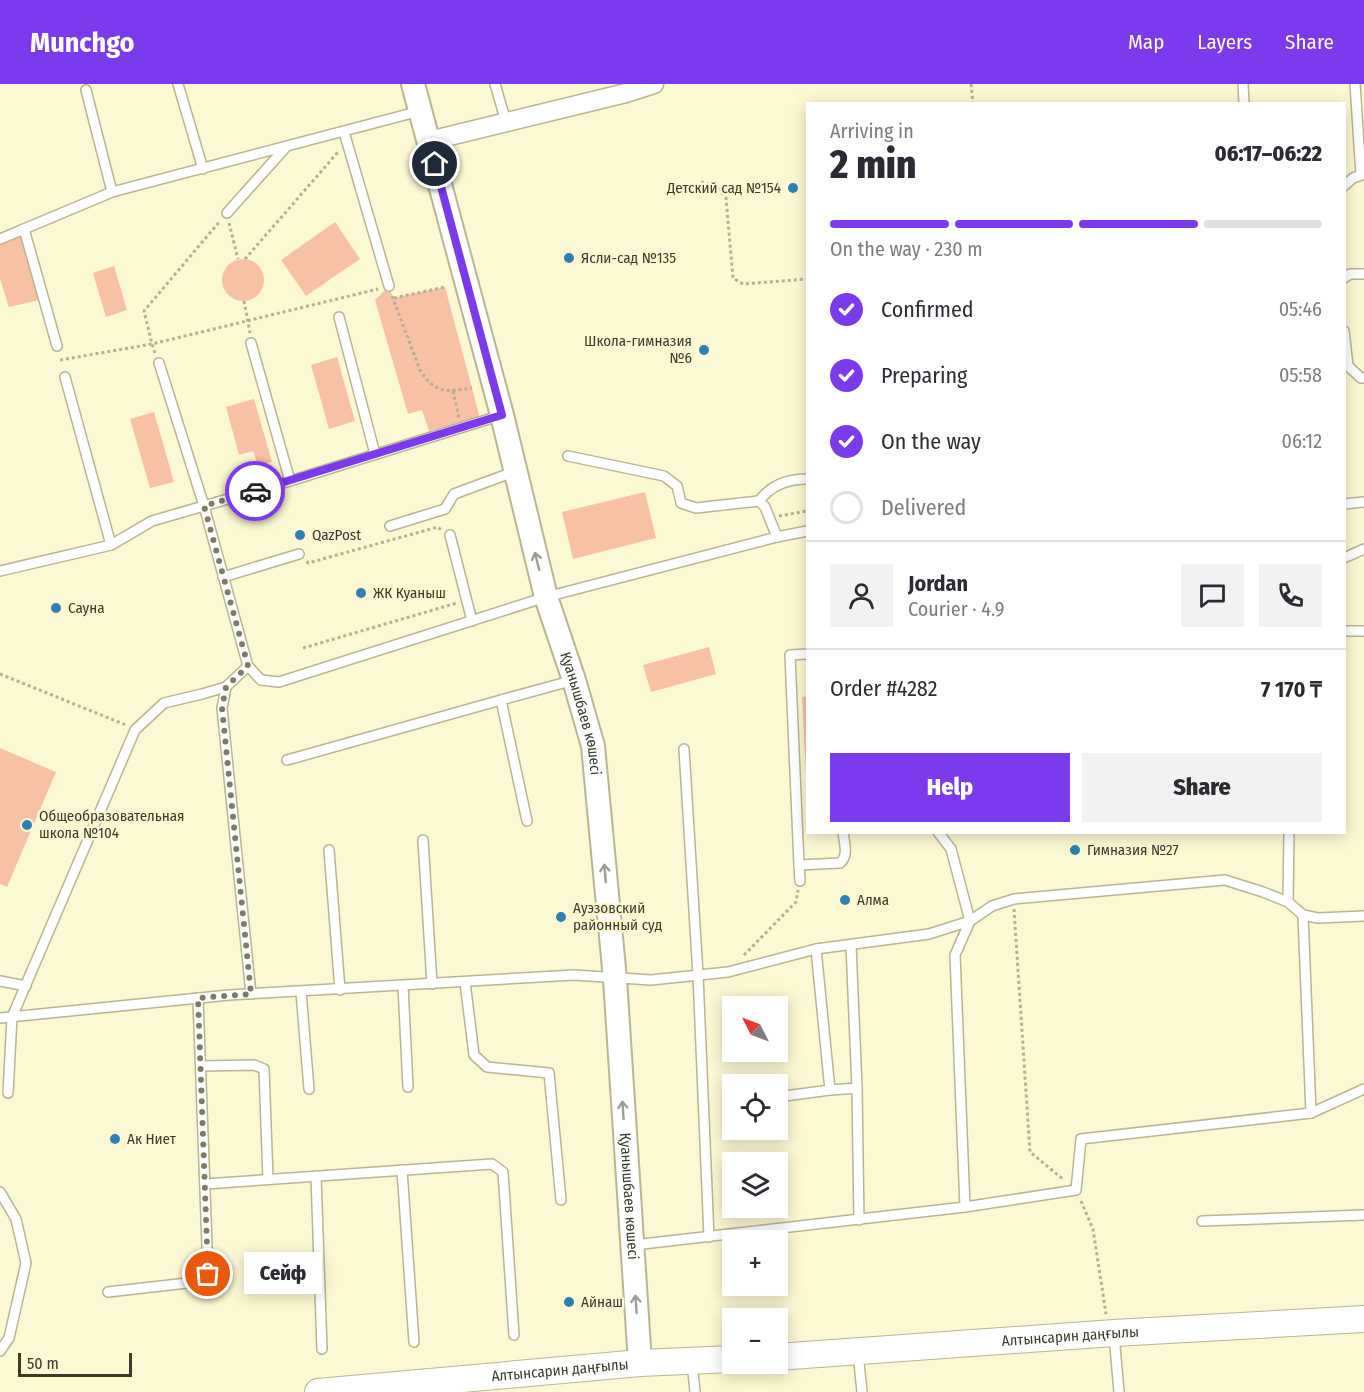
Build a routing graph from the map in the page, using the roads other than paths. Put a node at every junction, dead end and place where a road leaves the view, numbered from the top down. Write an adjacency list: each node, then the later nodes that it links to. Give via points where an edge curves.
1 (178, 84): 14 (lane)
2 (413, 84): 9 (street, Қуанышбаев көшесі)
3 (495, 84): 10 (lane)
4 (654, 84): 10 (street)
5 (1243, 84): 8 (lane)
6 (1355, 84): 15 (lane)
7 (86, 90): 17 (lane)
8 (1244, 102)
9 (420, 111): 11 (lane); 12 (street, Қуанышбаев көшесі)
10 (506, 122): 12 (street)
11 (346, 137): 13 (lane); 23 (lane)
12 (429, 141): 31 (street, Қуанышбаев көшесі)
13 (286, 147): 14 (lane); 18 (lane)
14 (203, 169): 17 (lane)
15 (1362, 175): 16 (lane)
16 (1346, 184)
17 (112, 192): 19 (lane)
18 (227, 213)
19 (24, 229): 20 (lane); 26 (lane)
20 (0, 239)
21 (1364, 274): 22 (lane)
22 (1346, 276)
23 (389, 286)
24 (339, 316): 32 (lane)
25 (251, 343): 36 (lane)
26 (57, 346)
27 (1346, 352): 30 (lane, via 1348,366)
28 (159, 363): 40 (lane)
29 (65, 377): 45 (lane)
30 (1364, 378)
31 (502, 415): 32 (lane); 34 (street, Қуанышбаев көшесі)
32 (375, 454): 36 (lane)
33 (568, 456): 37 (lane, via 664,476 677,486 681,503 696,508)
34 (516, 471): 41 (lane, via 454,494 445,509); 51 (street, Қуанышбаев көшесі, one-way to 34)
35 (806, 479): 37 (lane, via 779,483)
36 (290, 481): 40 (lane)
37 (759, 501): 44 (lane)
38 (1364, 502): 39 (lane)
39 (1346, 504)
40 (204, 506): 45 (lane, via 152,521); 50 (lane)
41 (390, 526)
42 (806, 531): 44 (lane)
43 (450, 535): 52 (lane)
44 (777, 537): 51 (lane)
45 (111, 545): 49 (lane)
46 (1364, 549): 48 (lane)
47 (299, 554): 50 (lane)
48 (1346, 557)
49 (0, 572)
50 (224, 577): 56 (lane)
51 (546, 597): 52 (lane); 57 (street, Қуанышбаев көшесі)
52 (472, 621): 56 (lane, via 279,682 261,680)
53 (1346, 631): 54 (lane)
54 (1364, 631)
55 (806, 654): 68 (lane, via 790,655)
56 (248, 666): 58 (lane)
57 (574, 680): 59 (lane); 77 (street, Қуанышбаев көшесі, one-way to 57, via 593,746)
58 (226, 687): 81 (lane, via 164,703 135,730); 85 (lane, via 222,708)
59 (501, 700): 61 (lane); 62 (lane)
60 (684, 749): 76 (lane)
61 (287, 760)
62 (527, 821)
63 (843, 834): 68 (lane, via 846,856 840,863)
64 (940, 834): 73 (lane, via 951,849)
65 (1289, 834): 70 (lane)
66 (423, 840): 80 (lane)
67 (328, 850): 83 (lane)
68 (799, 865): 69 (lane)
69 (800, 881)
70 (1288, 902): 71 (lane); 73 (lane, via 1225,880 1014,898 992,906)
71 (1303, 915): 72 (lane); 97 (lane)
72 (1364, 916)
73 (970, 921): 74 (lane, via 929,934); 104 (lane, via 955,954)
74 (851, 945): 75 (lane); 91 (lane)
75 (816, 949): 76 (lane, via 728,972); 94 (lane)
76 (698, 975): 77 (lane); 108 (lane)
77 (615, 979): 79 (lane, via 574,975); 109 (street, Қуанышбаев көшесі, one-way to 77)
78 (0, 981): 81 (lane)
79 (465, 982): 80 (lane); 103 (lane, via 474,1055 487,1067 549,1073)
80 (432, 984): 82 (lane)
81 (26, 986): 87 (lane)
82 (403, 986): 83 (lane); 90 (lane)
83 (340, 990): 84 (lane)
84 (302, 992): 85 (lane); 92 (lane)
85 (251, 994): 86 (lane)
86 (198, 998): 87 (lane); 89 (lane)
87 (12, 1017): 88 (lane); 95 (lane)
88 (0, 1018)
89 (201, 1066): 100 (lane, via 254,1065 264,1069); 101 (lane)
90 (408, 1087)
91 (858, 1088): 94 (lane); 106 (lane)
92 (309, 1089)
93 (1364, 1089): 97 (lane)
94 (830, 1090): 96 (lane)
95 (8, 1093)
96 (788, 1096)
97 (1311, 1113): 104 (lane, via 1081,1138 1076,1190)
98 (402, 1170): 99 (lane); 113 (lane, via 492,1164 503,1172); 114 (lane)
99 (316, 1176): 100 (lane); 115 (lane)
100 (268, 1179): 101 (lane)
101 (205, 1184): 110 (lane, via 208,1274 196,1282)
102 (0, 1192): 116 (lane, via 16,1219 26,1263 9,1338)
103 (561, 1200)
104 (965, 1207): 106 (lane)
105 (1364, 1215): 107 (lane)
106 (859, 1220): 108 (lane)
107 (1202, 1221)
108 (709, 1237): 109 (lane)
109 (632, 1245): 121 (street, Қуанышбаев көшесі, one-way to 109)
110 (108, 1292)
111 (1364, 1318): 112 (main road, Алтынсарин даңғылы)
112 (1113, 1333): 117 (main road, Алтынсарин даңғылы); 125 (lane)
113 (514, 1335)
114 (414, 1342)
115 (322, 1349)
116 (0, 1351)
117 (858, 1352): 118 (main road, Алтынсарин даңғылы); 124 (lane)
118 (788, 1356)
119 (722, 1360): 120 (main road, Алтынсарин даңғылы)
120 (692, 1362): 121 (main road, Алтынсарин даңғылы); 123 (lane)
121 (640, 1363): 122 (main road, Алтынсарин даңғылы)
122 (318, 1392)
123 (695, 1392)
124 (862, 1392)
125 (1119, 1392)

